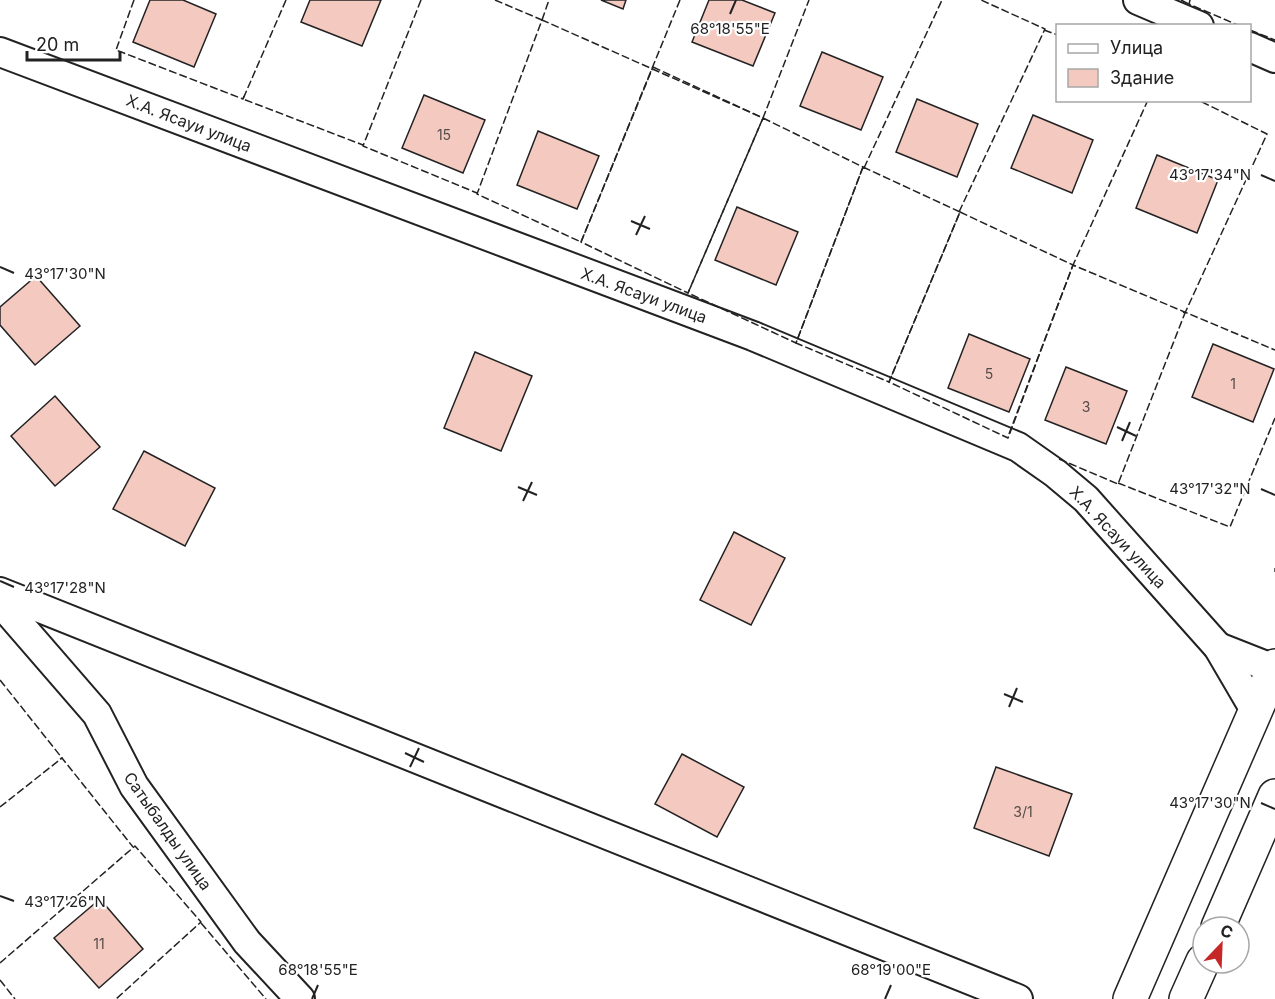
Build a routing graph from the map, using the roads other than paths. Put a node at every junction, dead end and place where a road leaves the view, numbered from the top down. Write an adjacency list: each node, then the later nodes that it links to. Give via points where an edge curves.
1 (1138, 0): 2 (street)
2 (1194, 24)
3 (1251, 47): 5 (street)
4 (0, 51): 8 (street, Х.А. Ясауи улица, via 753,336 1018,447 1086,499)
5 (1275, 58)
6 (0, 592): 15 (street)
7 (0, 602): 14 (street, Сатыбалды улица, via 97,714 134,786 247,942)
8 (1218, 647): 9 (street, Х.А. Ясауи улица); 10 (street, Х.А. Ясауи улица)
9 (1275, 669): 10 (street)
10 (1265, 716): 16 (street)
11 (1275, 796): 12 (street)
12 (1223, 915)
13 (1197, 975): 17 (street)
14 (300, 999)
15 (1018, 999)
16 (1130, 999)
17 (1186, 999)

